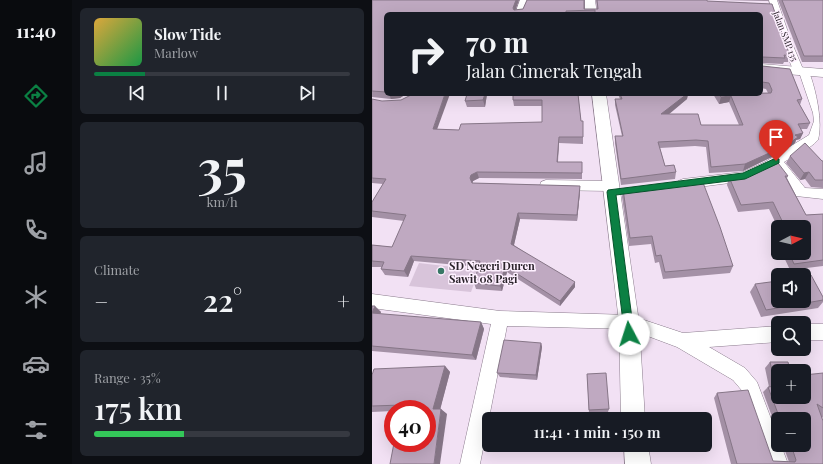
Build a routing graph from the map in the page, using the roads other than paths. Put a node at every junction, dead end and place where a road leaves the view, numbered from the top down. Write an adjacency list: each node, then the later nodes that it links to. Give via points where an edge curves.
1 (524, 0): 4 (street)
2 (590, 0): 5 (street)
3 (771, 4): 7 (street, Jalan SMP 135)
4 (520, 12)
5 (591, 12)
6 (763, 68): 7 (street)
7 (802, 72): 8 (street); 10 (street, Jalan SMP 135, via 819,113 819,127 807,143)
8 (823, 73)
9 (599, 96): 13 (street)
10 (776, 161): 12 (street, Jalan SMP 135, via 745,176); 14 (street, via 799,191)
11 (532, 185): 13 (street)
12 (670, 186)
13 (615, 190): 17 (street)
14 (821, 198)
15 (372, 301): 16 (street)
16 (500, 318): 17 (street); 24 (street)
17 (629, 322): 21 (street); 22 (street)
18 (811, 332): 19 (street)
19 (823, 332)
20 (771, 335): 21 (street)
21 (683, 341): 26 (street, via 746,380)
22 (633, 412)
23 (637, 452): 25 (street)
24 (470, 464)
25 (638, 464)
26 (778, 464)

